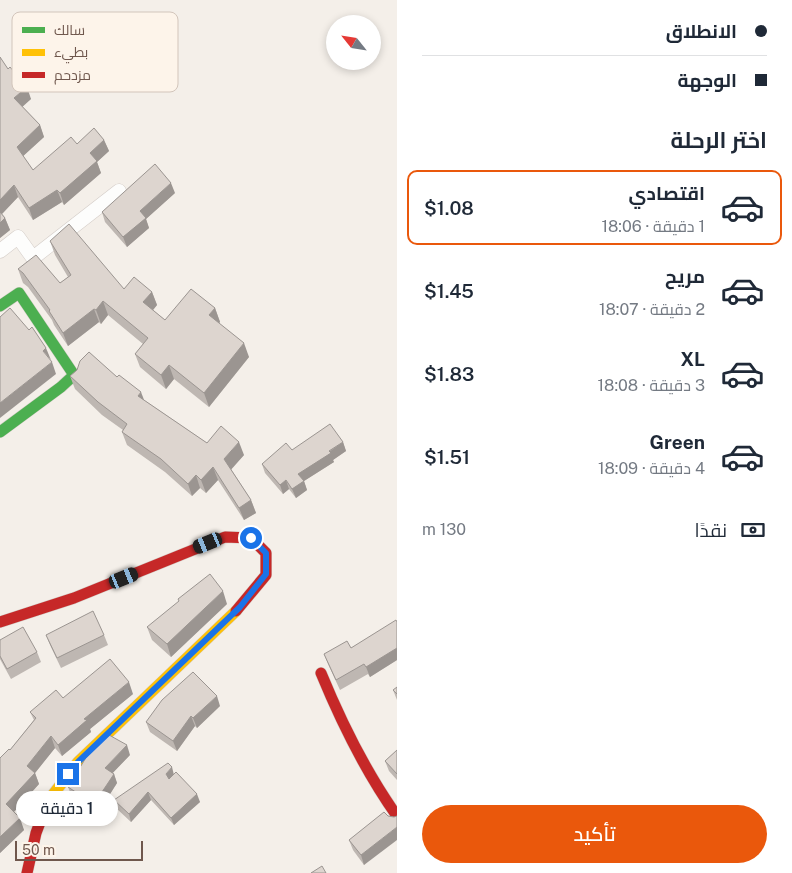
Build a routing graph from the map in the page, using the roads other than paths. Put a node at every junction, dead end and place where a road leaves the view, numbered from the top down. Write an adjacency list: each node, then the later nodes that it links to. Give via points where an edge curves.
1 (119, 191): 2 (street, via 34,258 18,237)
2 (0, 251)
3 (1, 305): 4 (main road, via 18,293 74,374)
4 (0, 432)
5 (0, 622): 8 (main road, via 74,598 225,537 251,538 266,553 266,574 240,607 78,762 49,800 36,833)
6 (321, 673): 7 (main road, via 364,767)
7 (397, 816)
8 (27, 873)

